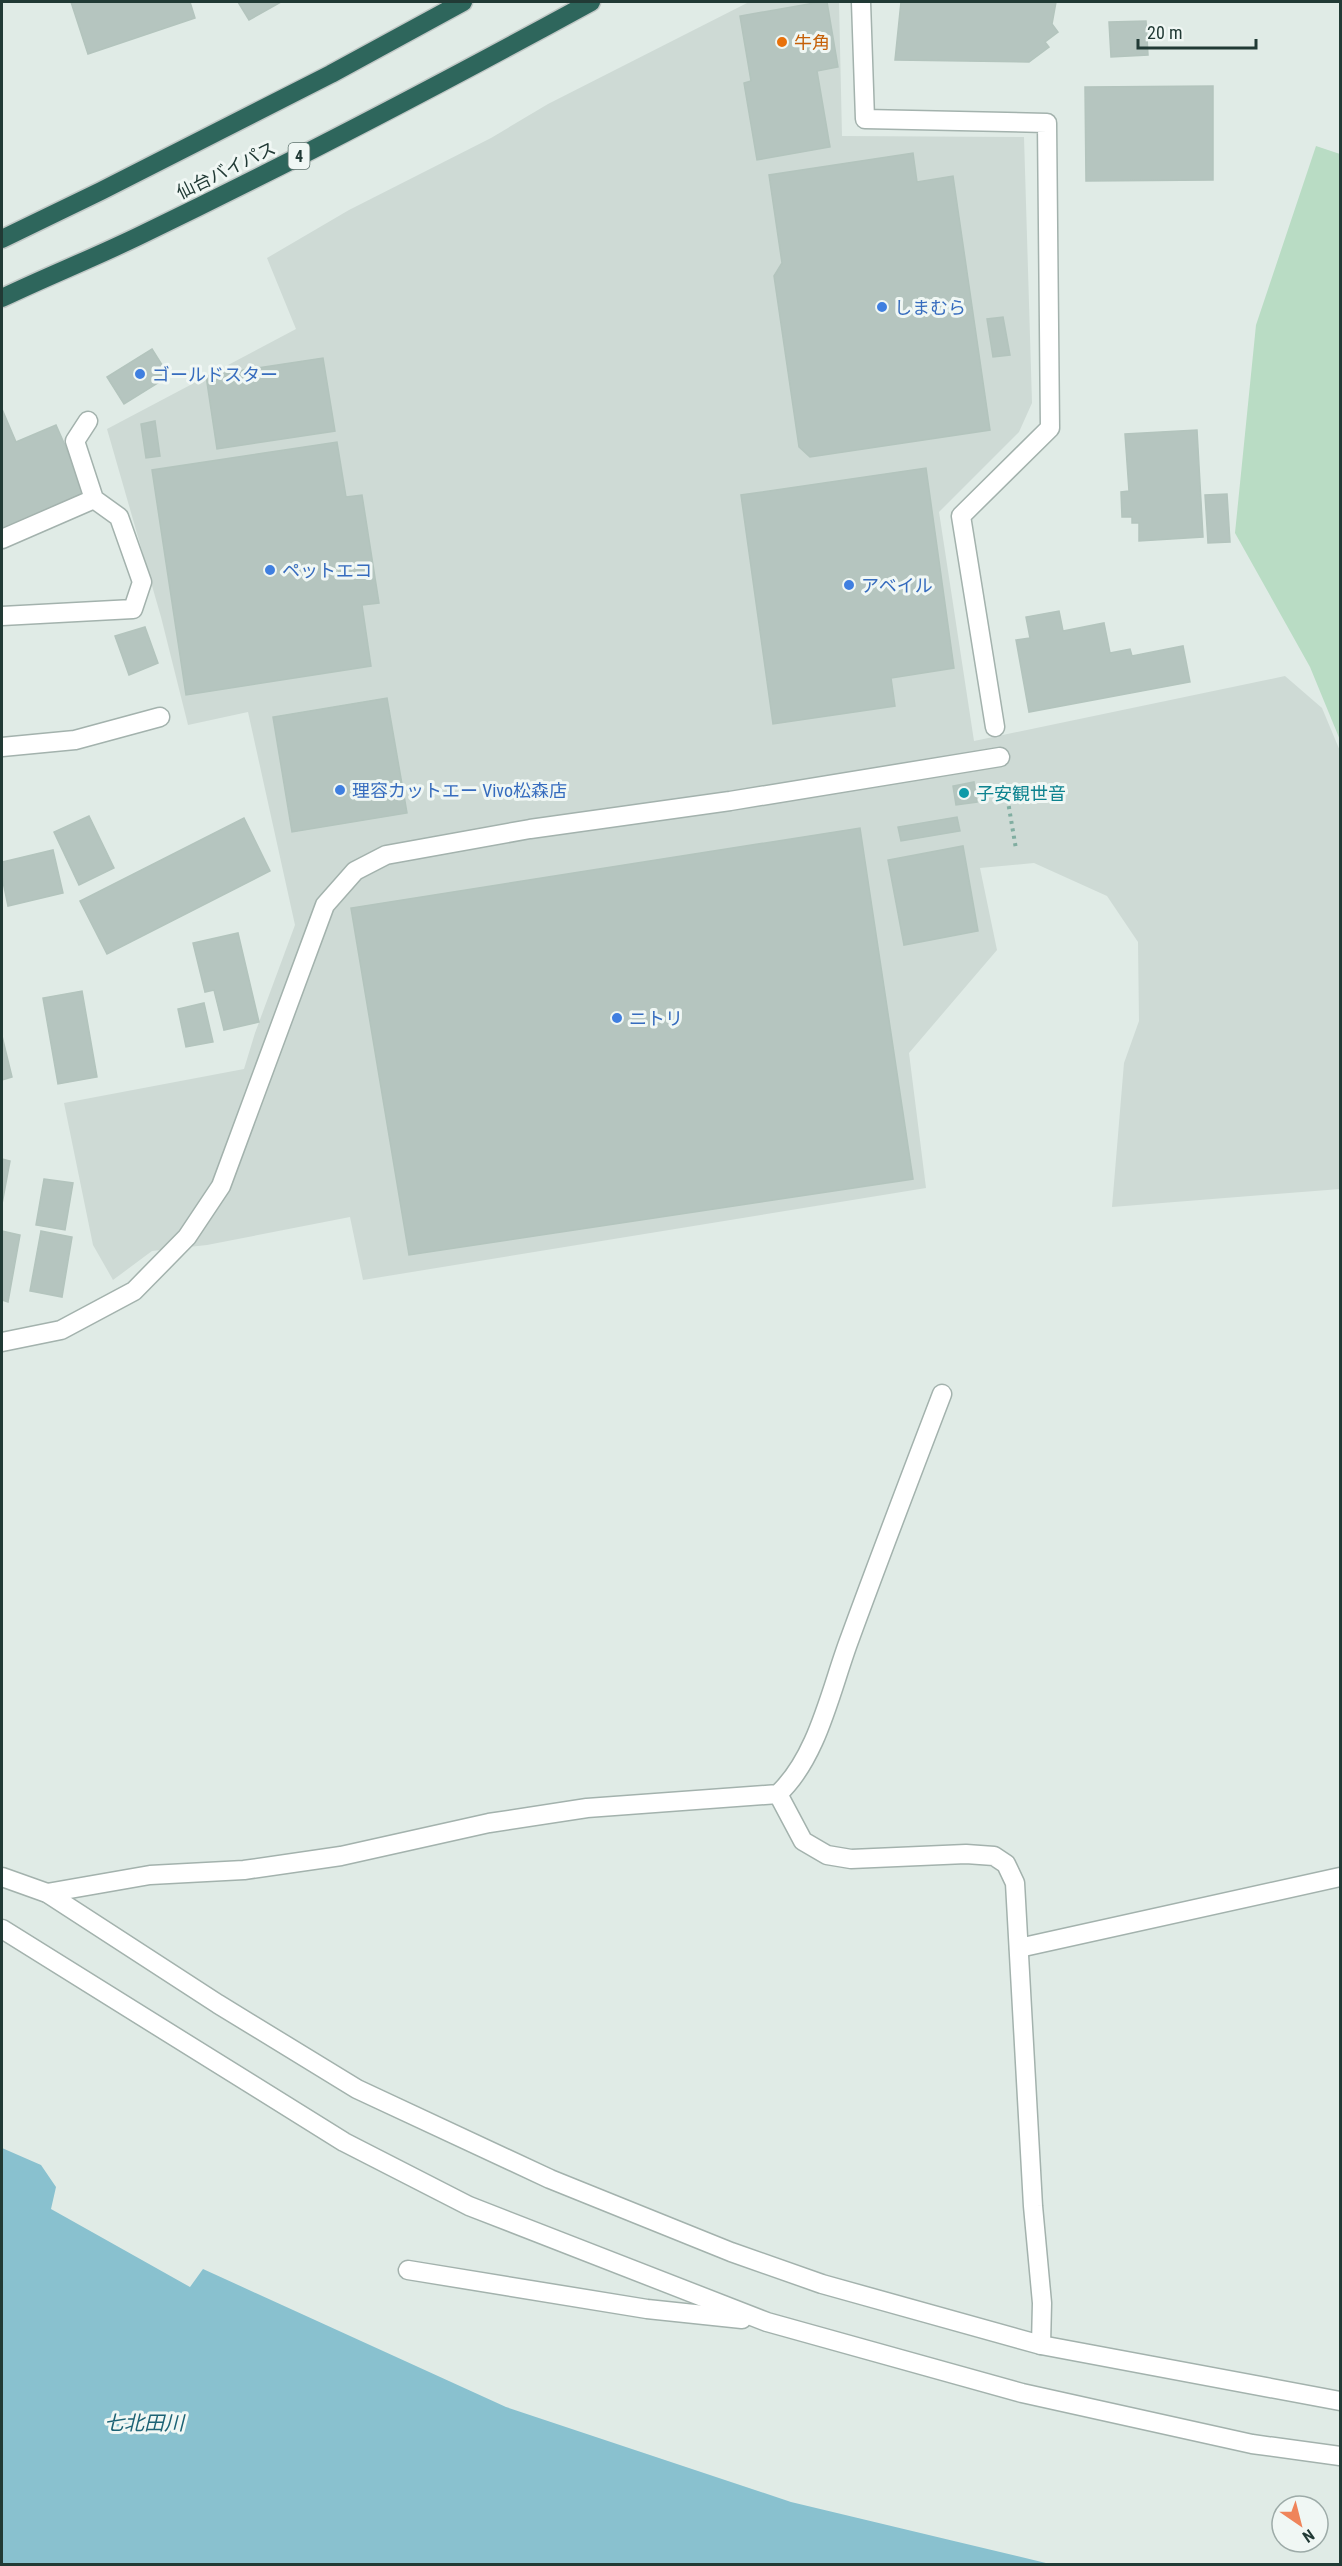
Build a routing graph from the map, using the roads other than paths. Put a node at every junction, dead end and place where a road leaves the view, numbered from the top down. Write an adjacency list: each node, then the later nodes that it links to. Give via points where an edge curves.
1 (464, 2): 4 (highway, 仙台バイパス, via 101,191)
2 (591, 2): 5 (highway, 仙台バイパス / 4, via 428,91 140,236)
3 (861, 2): 11 (street, via 865,119 1047,123 1050,428 961,516)
4 (2, 238)
5 (2, 298)
6 (88, 421): 7 (street, via 75,441)
7 (94, 499): 8 (street); 9 (street, via 119,517 141,582 133,609)
8 (2, 539)
9 (2, 616)
10 (160, 717): 12 (street, via 75,740)
11 (995, 727)
12 (2, 747)
13 (1000, 757): 14 (street, via 471,839 386,855 355,872 325,905 221,1186 187,1237 134,1291 61,1330)
14 (2, 1342)
15 (942, 1394): 16 (street, via 813,1744 789,1784)
16 (778, 1794): 19 (street, via 587,1808 489,1824 341,1856 244,1870 150,1875); 21 (street, via 803,1841 827,1855 851,1859 994,1856 1006,1864 1015,1883)
17 (2, 1877): 19 (street)
18 (1341, 1877): 21 (street)
19 (47, 1893): 24 (street, via 357,2089 550,2180 822,2284)
20 (2, 1929): 23 (street, via 344,2142 469,2206)
21 (1020, 1948): 24 (street, via 1042,2303)
22 (408, 2270): 23 (street, via 647,2310)
23 (766, 2322): 26 (street, via 1022,2393 1252,2444)
24 (1041, 2344): 25 (street)
25 (1341, 2401)
26 (1341, 2456)

